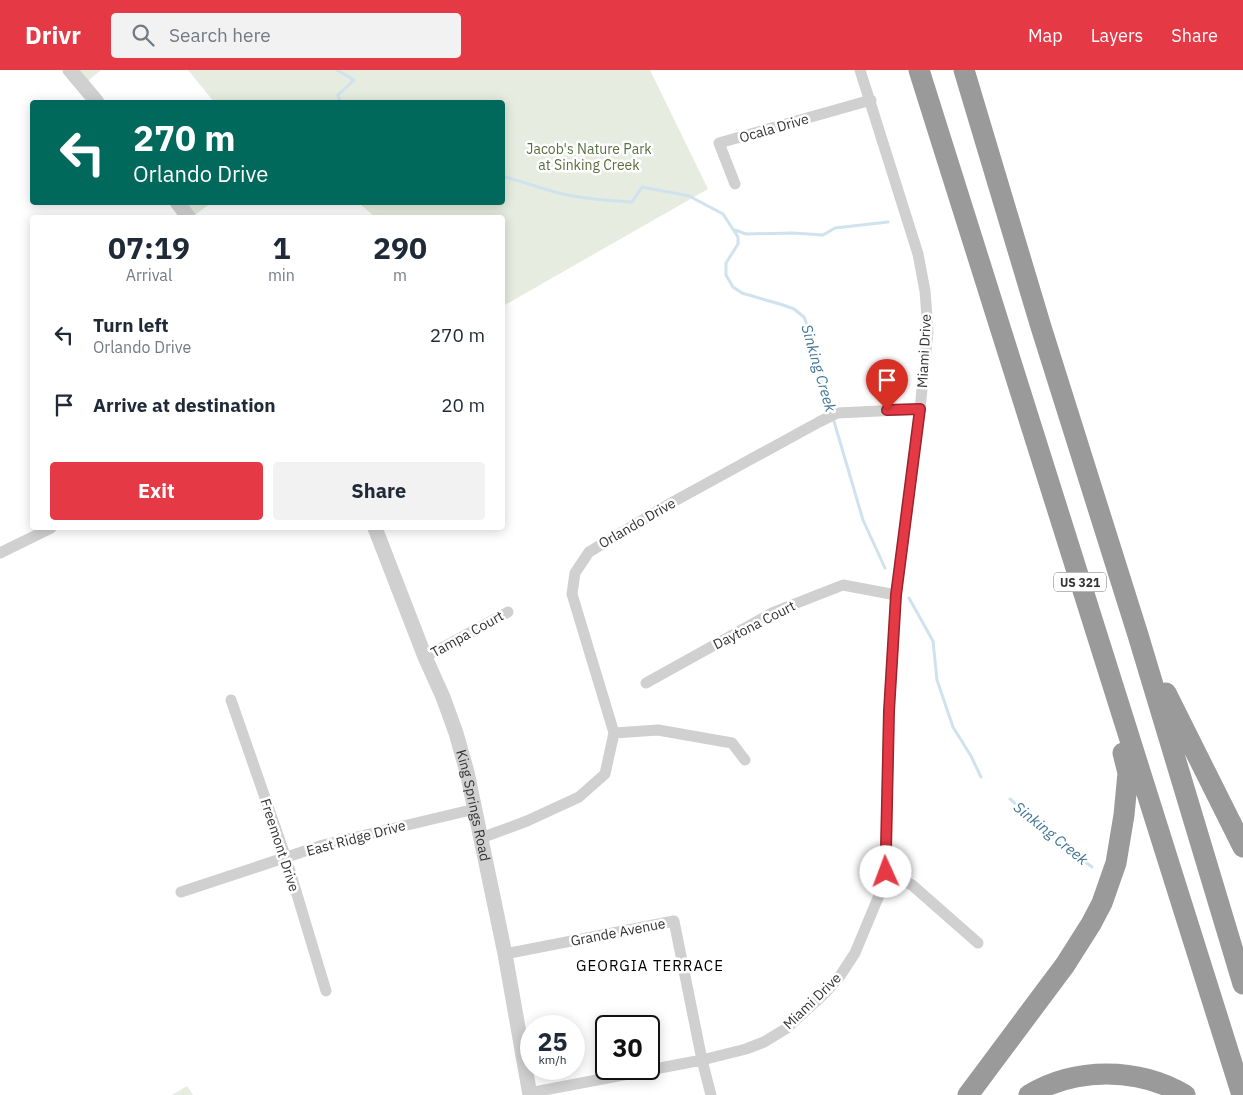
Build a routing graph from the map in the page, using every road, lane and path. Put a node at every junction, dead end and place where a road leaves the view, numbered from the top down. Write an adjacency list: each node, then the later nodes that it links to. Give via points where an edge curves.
1 (70, 70): 5 (street)
2 (860, 70): 6 (street, Miami Drive)
3 (920, 70): 17 (highway, US 321)
4 (964, 70): 16 (highway, US 321)
5 (94, 100)
6 (870, 100): 7 (street, Ocala Drive, via 719,143); 10 (street, Miami Drive, via 918,254 925,291 928,331)
7 (735, 184)
8 (179, 205): 9 (street)
9 (188, 215)
10 (920, 409): 14 (street, Miami Drive); 21 (street, Orlando Drive, via 837,413 589,552 575,573 572,594)
11 (47, 530): 13 (street)
12 (376, 530): 18 (street, King Springs Road)
13 (0, 553)
14 (896, 595): 19 (street, Daytona Court, via 842,584 774,612); 27 (street, Miami Drive, via 889,711)
15 (508, 612): 18 (street, Tampa Court)
16 (1138, 635): 25 (highway); 31 (highway, US 321)
17 (1103, 654): 36 (highway, via 1128,773 1116,863 1102,903 1065,965); 39 (highway, US 321)
18 (425, 657): 23 (street, King Springs Road, via 456,733)
19 (646, 683)
20 (231, 700): 26 (street, Freemont Drive)
21 (614, 733): 22 (street, via 658,730 732,743); 24 (street, Orlando Drive, via 606,774 579,797)
22 (745, 760)
23 (475, 809): 24 (street, King Springs Road); 26 (street, East Ridge Drive, via 364,834)
24 (481, 838): 30 (street, King Springs Road)
25 (1243, 847)
26 (286, 858): 28 (street, East Ridge Drive); 32 (street, Freemont Drive)
27 (886, 872): 29 (street, via 912,885); 33 (street, Miami Drive, via 855,953 824,994 787,1028 764,1042)
28 (181, 892)
29 (978, 943)
30 (505, 954): 33 (street, Grande Avenue, via 674,921); 34 (street, King Springs Road)
31 (1243, 984)
32 (326, 991)
33 (702, 1060): 34 (street, Miami Drive); 35 (street, Grande Avenue)
34 (529, 1094)
35 (711, 1095)
36 (968, 1095)
37 (1029, 1095): 38 (highway, via 1071,1078 1112,1074 1145,1078)
38 (1185, 1095)
39 (1242, 1095)

